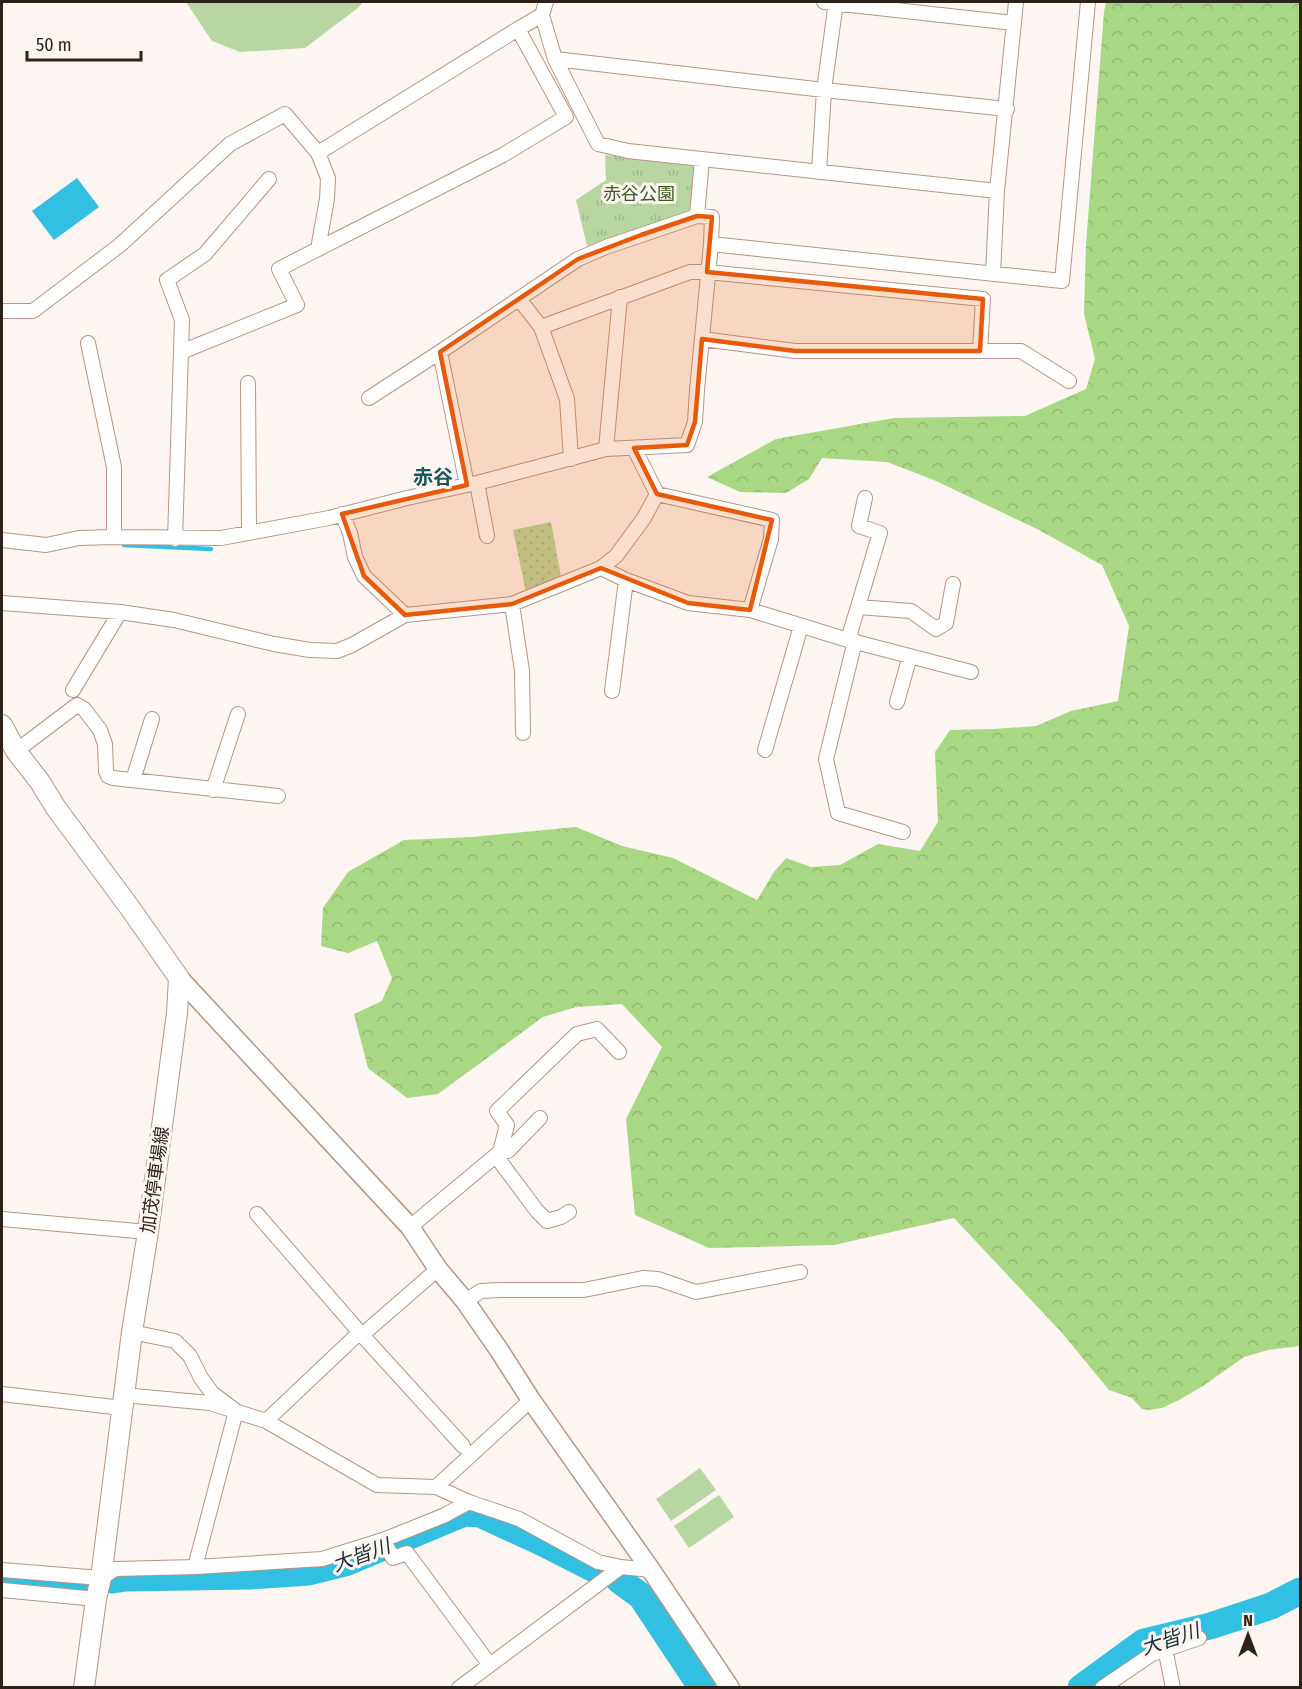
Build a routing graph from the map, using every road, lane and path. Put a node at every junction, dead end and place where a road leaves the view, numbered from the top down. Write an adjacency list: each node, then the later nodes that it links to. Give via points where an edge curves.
1 (832, 2): 5 (street); 8 (street)
2 (1016, 2): 5 (street)
3 (1088, 2): 19 (street, via 1062,281)
4 (544, 8): 6 (street); 7 (street)
5 (1013, 23): 9 (street)
6 (518, 29): 10 (street); 17 (street, via 566,117 503,155)
7 (555, 59): 8 (street); 11 (street, via 598,144)
8 (824, 90): 9 (street); 12 (street)
9 (1007, 109): 14 (street)
10 (318, 153): 17 (street, via 328,178); 22 (street, via 285,114 230,144 120,245 33,310)
11 (702, 159): 12 (street); 15 (street)
12 (819, 172): 14 (street)
13 (269, 180): 27 (street, via 205,254 168,280 182,320)
14 (997, 190): 19 (street)
15 (697, 216): 16 (street, via 712,217); 21 (street, via 578,259)
16 (711, 244): 18 (street); 19 (street)
17 (318, 249): 27 (street, via 279,269 297,304)
18 (707, 272): 20 (street, via 690,272); 24 (street); 26 (street, via 983,300)
19 (993, 274)
20 (620, 297): 23 (street); 33 (street)
21 (519, 299): 23 (street); 28 (street)
22 (2, 311)
23 (541, 327): 34 (street, via 567,399)
24 (702, 339): 26 (street, via 795,351); 32 (street, via 695,422 687,445)
25 (88, 343): 41 (street, via 114,467)
26 (980, 351): 29 (street, via 1021,351)
27 (181, 352): 42 (street)
28 (440, 352): 31 (street); 35 (street)
29 (1069, 381)
30 (248, 382): 39 (street)
31 (369, 398)
32 (634, 448): 33 (street); 36 (street)
33 (606, 449): 34 (street)
34 (571, 459): 35 (street)
35 (472, 484): 38 (street); 40 (street)
36 (657, 494): 44 (street, via 616,556); 50 (street, via 772,520 771,539)
37 (865, 498): 49 (street, via 859,526 880,533)
38 (342, 514): 39 (street); 52 (street, via 364,576)
39 (249, 532): 42 (street, via 221,538)
40 (488, 536)
41 (114, 537): 42 (street); 43 (street, via 45,544)
42 (175, 539)
43 (2, 540)
44 (601, 568): 45 (street); 48 (street)
45 (626, 580): 50 (street, via 688,603); 58 (street)
46 (953, 584): 49 (street, via 946,623 936,629 911,611)
47 (2, 603): 51 (street)
48 (512, 604): 52 (street); 63 (street, via 522,671)
49 (858, 607): 54 (street)
50 (750, 610): 53 (street)
51 (120, 612): 52 (street, via 274,644 337,651); 57 (street)
52 (405, 615)
53 (801, 626): 54 (street); 64 (street)
54 (851, 640): 55 (street); 69 (street, via 826,759 838,813)
55 (910, 656): 56 (street); 59 (street)
56 (971, 672)
57 (73, 690)
58 (612, 691)
59 (897, 702)
60 (238, 714): 67 (street)
61 (152, 719): 66 (street)
62 (2, 725): 65 (main road)
63 (523, 733)
64 (765, 750)
65 (16, 751): 66 (street, via 77,705 100,730 108,776); 70 (main road)
66 (133, 780): 67 (street)
67 (213, 790): 68 (street)
68 (279, 796)
69 (903, 832)
70 (180, 978): 77 (street); 78 (main road, 加茂停車場線)
71 (619, 1052): 73 (street, via 597,1029 577,1034 497,1111 507,1125)
72 (540, 1118): 73 (street, via 508,1151)
73 (498, 1154): 74 (street, via 547,1221); 77 (street)
74 (569, 1212)
75 (257, 1214): 83 (street)
76 (2, 1219): 78 (street)
77 (410, 1227): 79 (street)
78 (148, 1232): 82 (main road, 加茂停車場線)
79 (438, 1269): 81 (street); 83 (street)
80 (800, 1272): 81 (street, via 696,1292 643,1278 584,1290 482,1291)
81 (465, 1301): 85 (street)
82 (132, 1332): 86 (main road, 加茂停車場線); 87 (street, via 176,1341 213,1393)
83 (361, 1334): 88 (street); 89 (street)
84 (2, 1394): 86 (street)
85 (531, 1400): 90 (street); 96 (street)
86 (123, 1402): 87 (street, via 210,1403); 97 (main road, 加茂停車場線)
87 (237, 1411): 88 (street); 93 (street)
88 (267, 1421): 90 (street, via 377,1485)
89 (464, 1446)
90 (436, 1487): 91 (street)
91 (469, 1503): 92 (street); 94 (street, via 519,1519 598,1562)
92 (383, 1540): 93 (street, via 322,1559); 102 (street, via 393,1558 407,1553)
93 (195, 1567): 97 (street, via 115,1569)
94 (621, 1567): 96 (street); 102 (street)
95 (2, 1570): 97 (street)
96 (651, 1570): 105 (street)
97 (101, 1578): 99 (main road, 加茂停車場線)
98 (2, 1590): 99 (street)
99 (96, 1599): 103 (main road, 加茂停車場線)
100 (1199, 1638): 101 (street)
101 (1165, 1648): 106 (street); 107 (street)
102 (490, 1665): 104 (street)
103 (84, 1688)
104 (459, 1688)
105 (730, 1688)
106 (1102, 1688)
107 (1173, 1688)

